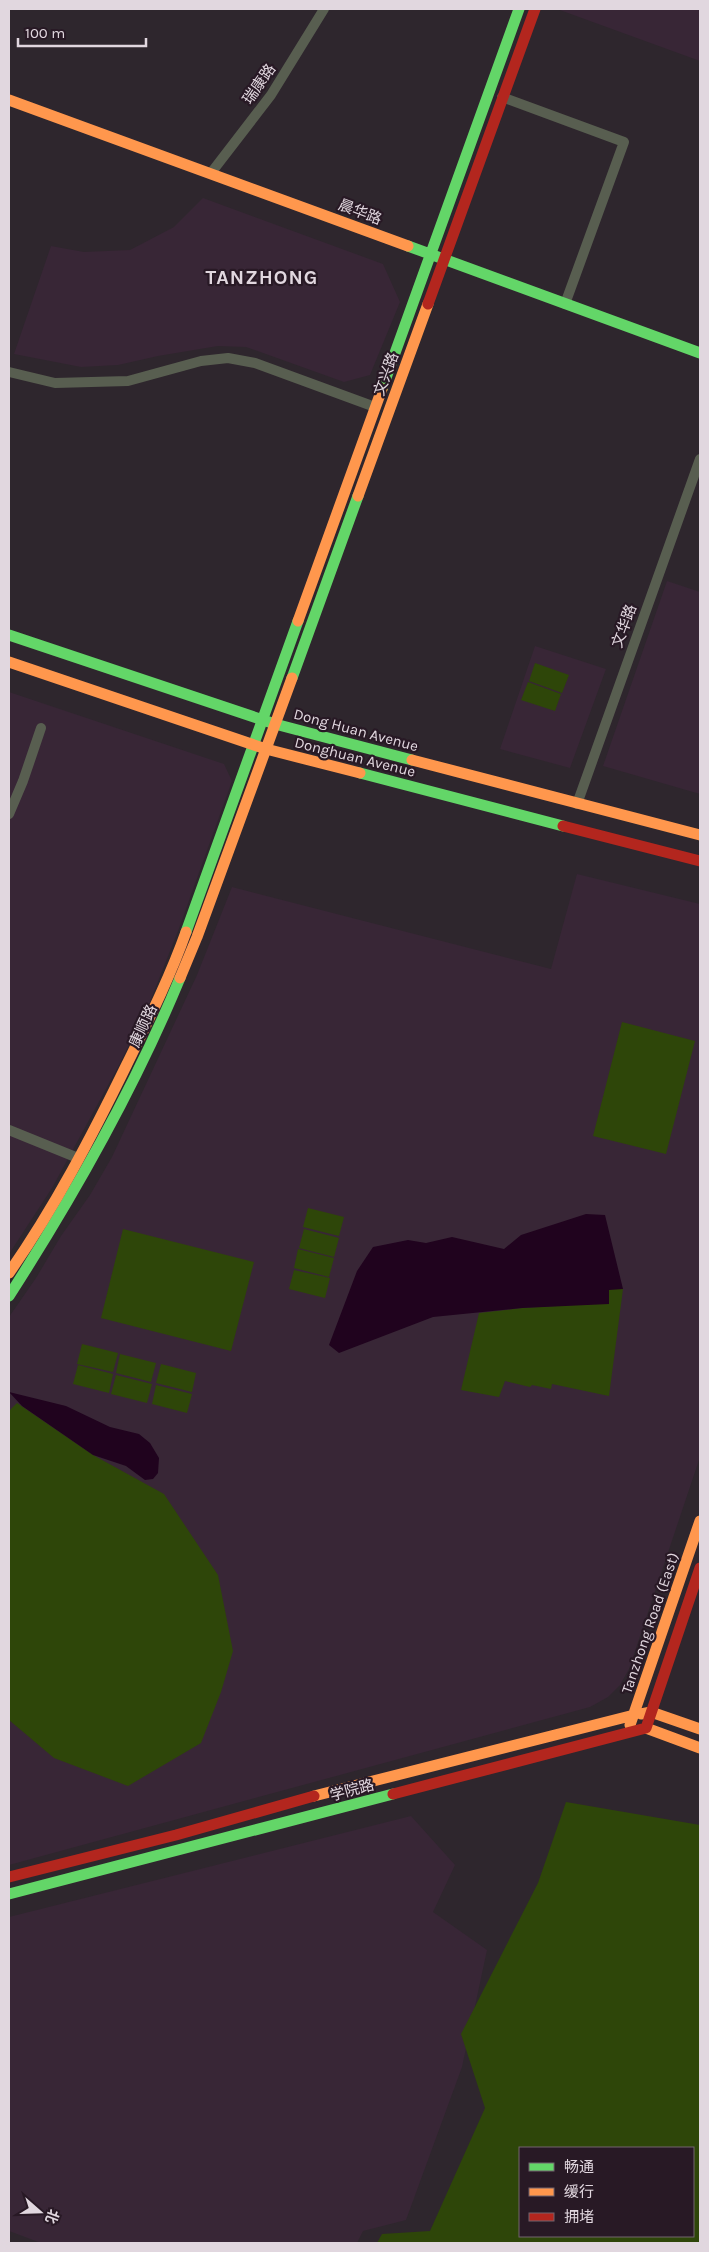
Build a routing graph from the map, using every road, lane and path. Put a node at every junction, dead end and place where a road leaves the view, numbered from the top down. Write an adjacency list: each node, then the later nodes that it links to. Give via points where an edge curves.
1 (324, 9): 6 (street, 瑞康路, via 271,95)
2 (519, 9): 7 (main road, 文兴路)
3 (535, 9): 4 (main road, 文兴路)
4 (502, 97): 8 (main road, 文兴路); 9 (street, via 624,142)
5 (9, 100): 6 (main road, 晨华路)
6 (212, 173): 7 (main road, 晨华路)
7 (430, 255): 8 (main road, 晨华路); 12 (main road, 文兴路)
8 (444, 260): 9 (main road, 晨华路); 17 (main road, 文兴路)
9 (565, 304): 10 (main road, 晨华路)
10 (700, 353)
11 (9, 372): 12 (street, via 55,383 128,381 201,361 228,358 255,363)
12 (375, 407): 16 (main road, 文兴路)
13 (700, 459): 21 (street, 文华路)
14 (9, 635): 16 (main road, Dong Huan Avenue)
15 (9, 662): 19 (main road, Donghuan Avenue)
16 (262, 720): 17 (main road, Dong Huan Avenue); 19 (main road, 文兴路)
17 (275, 724): 20 (main road, 文兴路); 21 (main road, Dong Huan Avenue)
18 (41, 728): 22 (street)
19 (253, 745): 20 (main road, Donghuan Avenue); 26 (main road, 康顺路, via 182,943 129,1063)
20 (266, 749): 24 (main road, Donghuan Avenue); 28 (main road, 康顺路, via 197,937 154,1040 56,1223)
21 (577, 804): 23 (main road, Dong Huan Avenue)
22 (9, 814)
23 (700, 834)
24 (700, 861)
25 (9, 1130): 26 (street)
26 (78, 1158): 27 (main road, 康顺路)
27 (9, 1273)
28 (9, 1296)
29 (700, 1521): 32 (main road, Tanzhong Road (East))
30 (700, 1568): 31 (main road, Tanzhong Road (East))
31 (651, 1712): 32 (main road, 学院路); 33 (main road, Tanzhong Road (East)); 34 (main road, 学院路)
32 (634, 1715): 35 (main road, Tanzhong Road (East)); 37 (main road, 学院路)
33 (646, 1728): 35 (main road, 学院路); 36 (main road)
34 (700, 1729)
35 (627, 1734): 38 (main road, 学院路)
36 (700, 1748)
37 (9, 1877)
38 (9, 1894)

